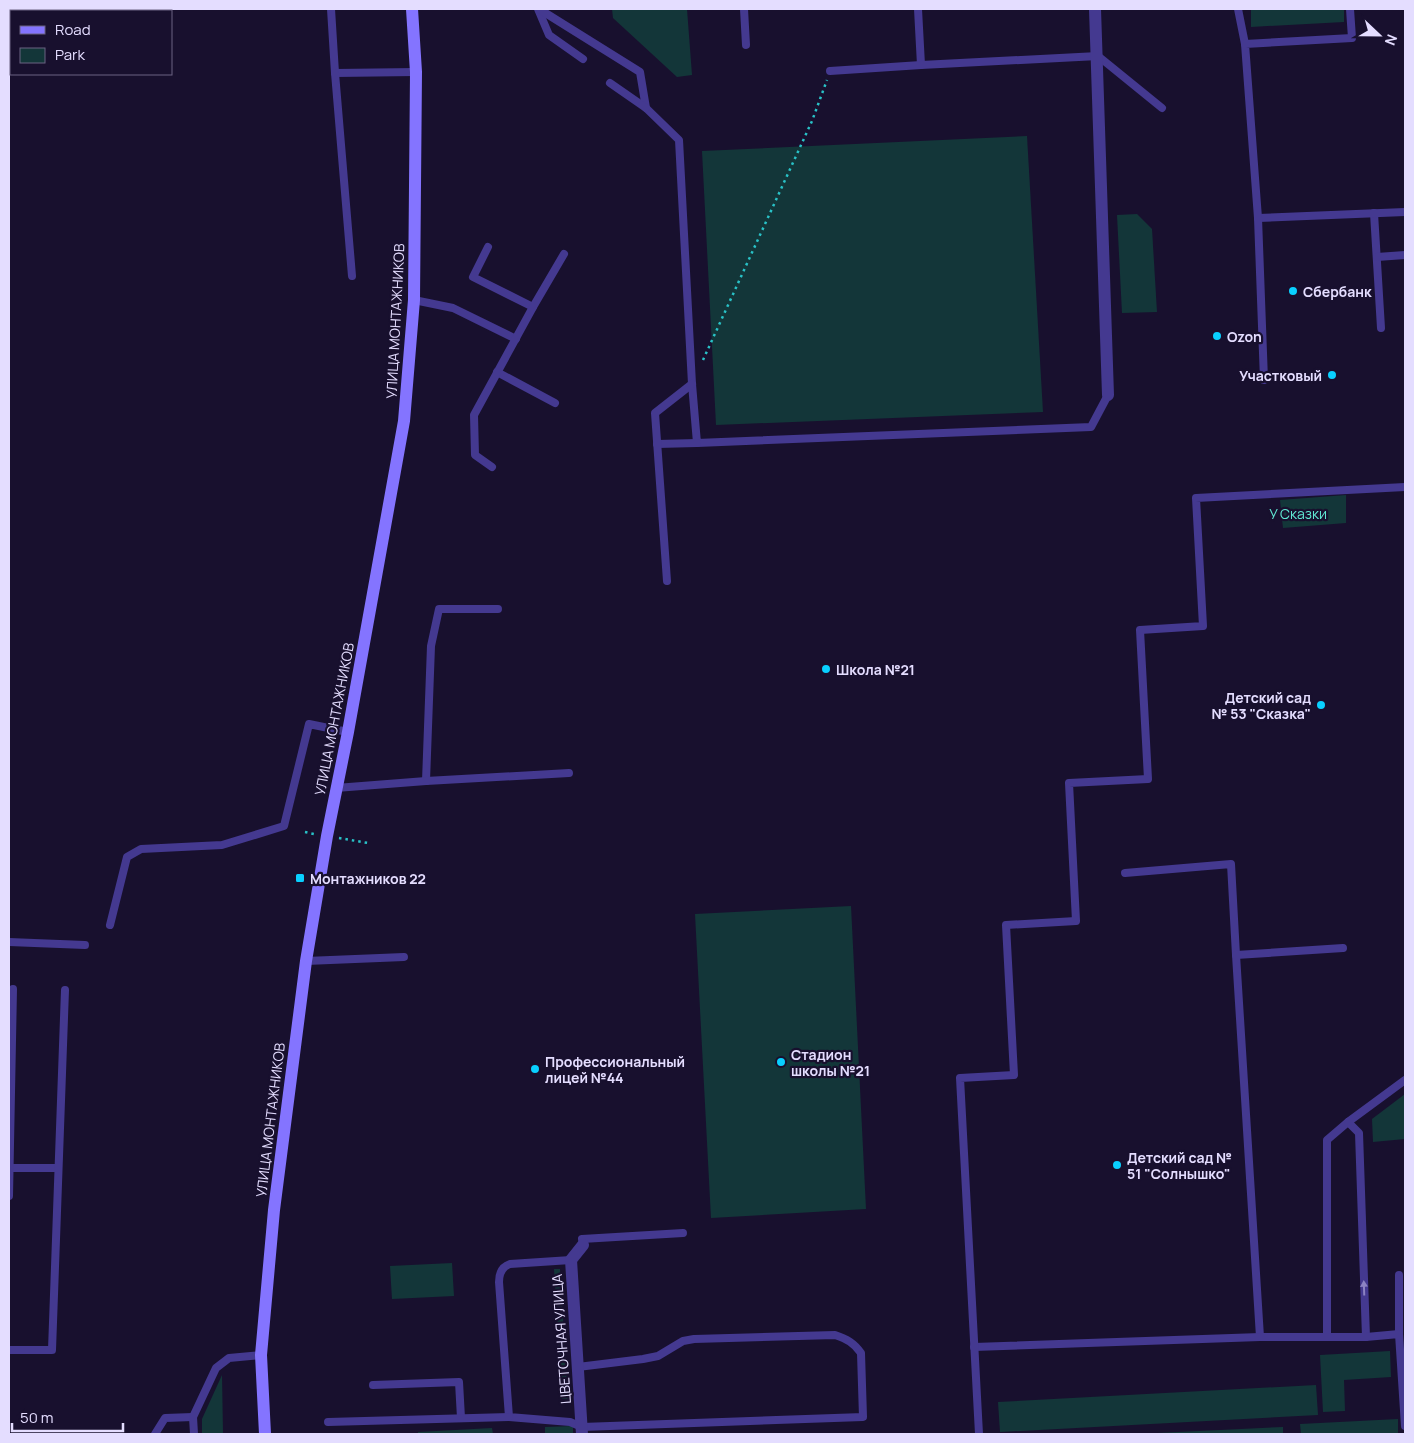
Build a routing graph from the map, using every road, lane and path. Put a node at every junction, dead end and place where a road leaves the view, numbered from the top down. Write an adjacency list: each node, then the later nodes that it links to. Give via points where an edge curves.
1 (331, 9): 16 (lane)
2 (412, 9): 15 (street, УЛИЦА МОНТАЖНИКОВ)
3 (538, 9): 12 (lane, via 549,35); 18 (lane, via 640,72)
4 (744, 9): 10 (lane)
5 (918, 9): 13 (lane)
6 (1095, 9): 11 (street)
7 (1238, 9): 9 (lane)
8 (1350, 9): 9 (lane, via 1352,38)
9 (1246, 44): 22 (lane)
10 (746, 45)
11 (1098, 56): 13 (lane); 19 (lane); 35 (street)
12 (583, 59)
13 (921, 65): 14 (lane)
14 (830, 71): 34 (path, via 812,121)
15 (416, 72): 16 (lane); 28 (street, УЛИЦА МОНТАЖНИКОВ)
16 (335, 73): 27 (lane)
17 (610, 83): 18 (lane)
18 (646, 108): 34 (lane, via 679,140)
19 (1162, 108)
20 (1405, 212): 21 (lane)
21 (1374, 213): 22 (lane); 26 (lane)
22 (1258, 218): 33 (lane)
23 (488, 247): 29 (lane, via 473,278)
24 (564, 254): 29 (lane)
25 (1405, 255): 26 (lane)
26 (1377, 257): 30 (lane)
27 (352, 276)
28 (414, 300): 31 (lane, via 453,308); 43 (street, УЛИЦА МОНТАЖНИКОВ, via 404,420)
29 (533, 307): 31 (lane)
30 (1381, 328)
31 (516, 338): 32 (lane)
32 (497, 372): 36 (lane); 39 (lane, via 474,415 475,454)
33 (1264, 380)
34 (692, 384): 37 (lane); 38 (lane, via 655,412)
35 (1108, 395): 37 (lane, via 1091,426)
36 (555, 403)
37 (696, 443): 38 (lane)
38 (657, 444): 41 (lane)
39 (492, 467)
40 (1405, 487): 70 (lane, via 1196,498 1203,626 1140,630 1148,779 1068,783 1076,921 1006,925 1014,1075 960,1078)
41 (667, 581)
42 (498, 609): 45 (lane, via 439,609 431,646)
43 (348, 732): 46 (street, УЛИЦА МОНТАЖНИКОВ); 48 (lane, via 309,724 284,826 222,845 141,849 127,857)
44 (569, 773): 45 (lane)
45 (426, 781): 46 (lane)
46 (336, 788): 54 (street, УЛИЦА МОНТАЖНИКОВ)
47 (1125, 873): 52 (lane, via 1231,864)
48 (110, 925)
49 (9, 942): 50 (lane)
50 (85, 945)
51 (1343, 948): 52 (lane)
52 (1236, 955): 67 (lane)
53 (404, 957): 54 (lane)
54 (306, 961): 72 (street, УЛИЦА МОНТАЖНИКОВ, via 274,1210)
55 (13, 990): 59 (lane)
56 (65, 990): 60 (lane)
57 (1405, 1080): 58 (lane)
58 (1348, 1122): 68 (lane, via 1327,1140); 69 (lane, one-way to 58, via 1359,1133)
59 (9, 1168): 60 (lane); 61 (lane)
60 (58, 1168): 71 (lane, via 52,1350)
61 (9, 1196)
62 (683, 1233): 63 (lane, via 582,1239)
63 (583, 1246): 64 (street, ЦВЕТОЧНАЯ УЛИЦА)
64 (571, 1260): 74 (street, ЦВЕТОЧНАЯ УЛИЦА); 77 (lane, via 510,1264 501,1271 499,1282)
65 (1400, 1274): 66 (lane)
66 (1399, 1334): 69 (lane); 73 (lane)
67 (1260, 1337): 68 (lane); 70 (lane)
68 (1327, 1337): 69 (lane)
69 (1366, 1337)
70 (974, 1347): 85 (lane)
71 (9, 1350)
72 (261, 1355): 76 (lane, via 229,1358 216,1368); 84 (street, УЛИЦА МОНТАЖНИКОВ)
73 (1403, 1362): 80 (lane)
74 (578, 1367): 81 (street, ЦВЕТОЧНАЯ УЛИЦА); 81 (lane, via 658,1356 694,1338 835,1335 855,1344 861,1353 863,1417)
75 (373, 1385): 78 (lane, via 459,1382)
76 (194, 1417): 82 (lane, via 165,1418); 83 (lane)
77 (509, 1417): 78 (lane); 81 (lane, via 570,1422)
78 (461, 1418): 79 (lane)
79 (328, 1422)
80 (1405, 1426)
81 (582, 1431)
82 (155, 1434)
83 (194, 1434)
84 (265, 1434)
85 (979, 1434)

